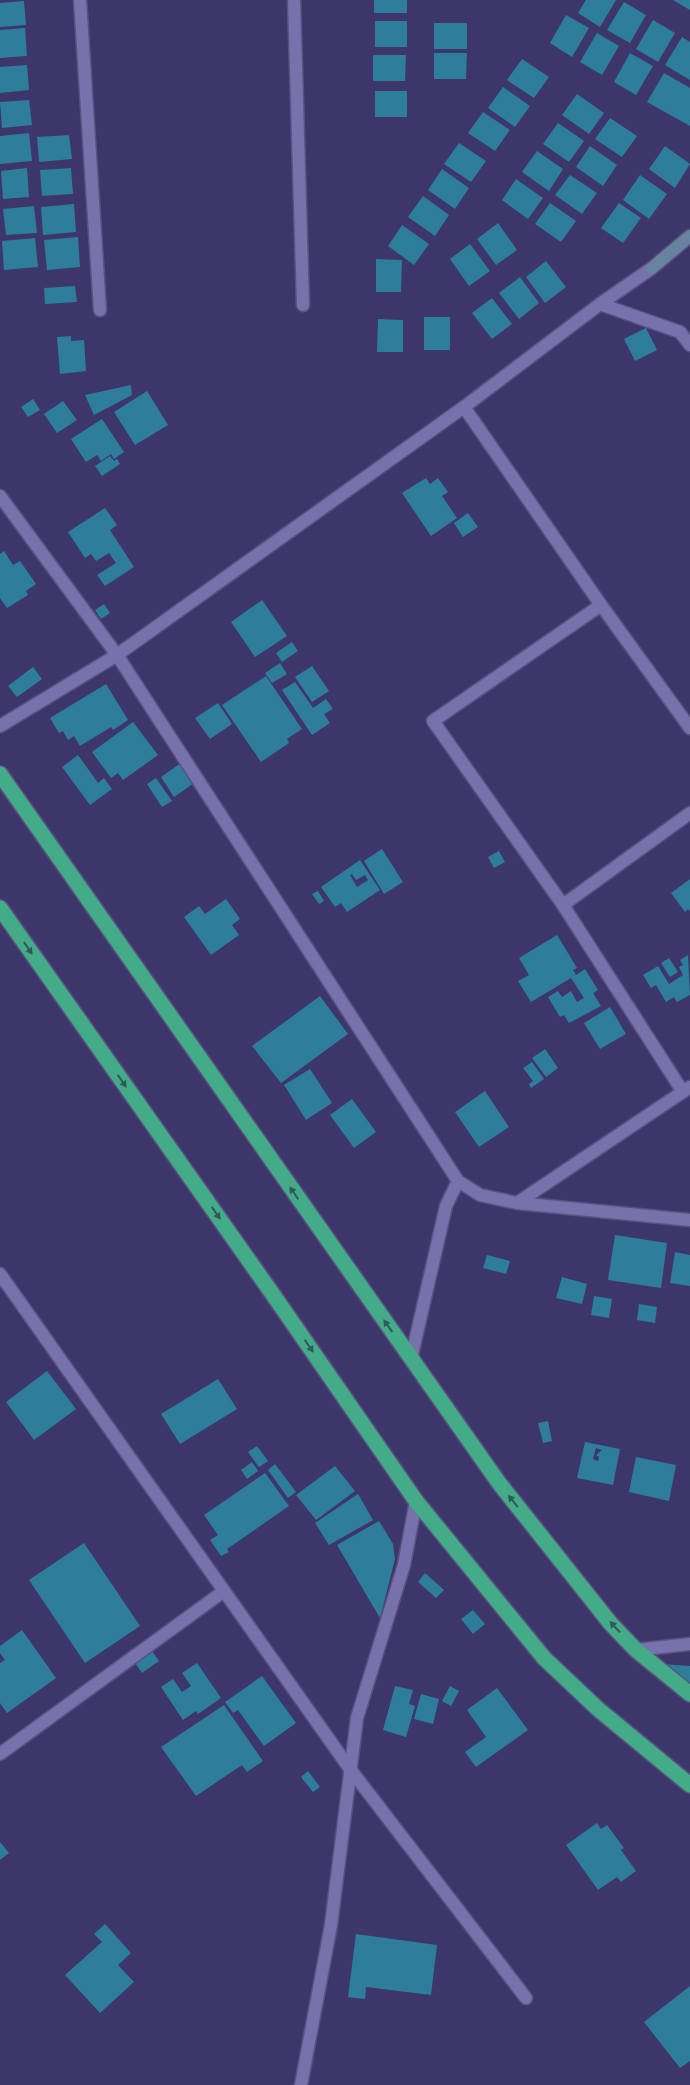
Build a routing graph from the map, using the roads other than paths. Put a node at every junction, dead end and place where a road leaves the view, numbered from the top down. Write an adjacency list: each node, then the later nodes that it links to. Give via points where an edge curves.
1 (80, 0): 6 (street)
2 (294, 0): 5 (street)
3 (690, 236): 4 (street, via 652,268)
4 (600, 304): 7 (street, via 680,332); 8 (street)
5 (303, 305)
6 (100, 310)
7 (690, 345)
8 (464, 407): 10 (street); 11 (street)
9 (0, 496): 11 (street)
10 (601, 605): 13 (street); 16 (street, via 433,722)
11 (117, 655): 12 (street); 19 (street)
12 (0, 726)
13 (690, 728)
14 (0, 774): 23 (highway, one-way to 14)
15 (690, 813): 16 (street)
16 (563, 905): 18 (street)
17 (0, 908): 24 (highway, one-way to 24)
18 (686, 1090): 20 (street)
19 (458, 1181): 20 (street, via 480,1196); 23 (street, via 446,1206)
20 (517, 1203): 21 (street)
21 (690, 1220)
22 (0, 1274): 25 (street)
23 (411, 1359): 27 (highway, one-way to 23, via 611,1624 499,1483)
24 (416, 1501): 30 (street, via 404,1564 357,1718); 31 (highway, via 544,1658 598,1709)
25 (224, 1591): 29 (street); 30 (street)
26 (690, 1644): 27 (street)
27 (636, 1650): 28 (highway)
28 (690, 1694)
29 (0, 1754)
30 (350, 1769): 32 (street); 33 (street, via 331,1925)
31 (690, 1785)
32 (526, 1998)
33 (301, 2085)

